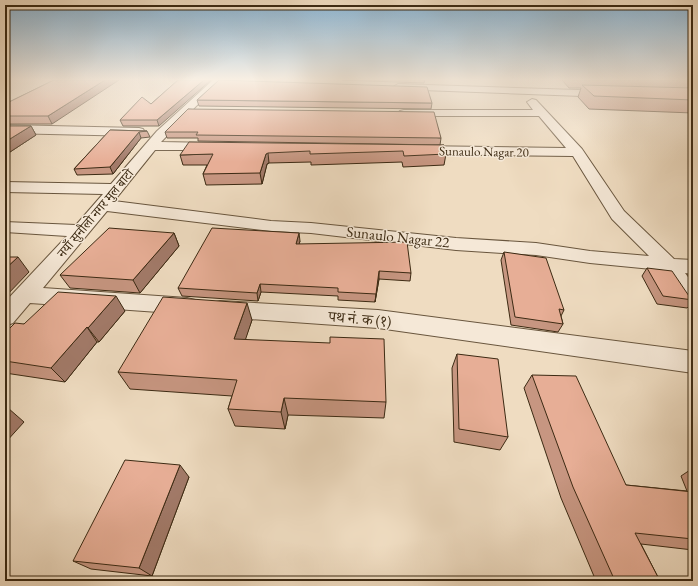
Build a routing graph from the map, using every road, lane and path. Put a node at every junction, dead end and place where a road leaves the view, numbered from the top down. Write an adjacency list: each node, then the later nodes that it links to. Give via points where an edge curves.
1 (195, 107): 6 (street, नयाँ सुनौलो नगर मुल बाटो)
2 (537, 107): 3 (street)
3 (541, 112): 4 (street); 10 (street)
4 (390, 113)
5 (5, 129): 6 (street)
6 (162, 132): 7 (street, नयाँ सुनौलो नगर मुल बाटो)
7 (152, 146): 8 (street); 12 (street, नयाँ सुनौलो नगर मुल बाटो)
8 (230, 147)
9 (404, 149): 10 (street, Sunaulo Nagar 20)
10 (577, 152): 16 (street, via 618,215)
11 (5, 187): 12 (street)
12 (116, 189): 13 (street, नयाँ सुनौलो नगर मुल बाटो)
13 (103, 205): 15 (street, नयाँ सुनौलो नगर मुल बाटो); 16 (street, Sunaulo Nagar 22, via 271,226 536,249)
14 (5, 227): 15 (street)
15 (81, 231): 18 (street, नयाँ सुनौलो नगर मुल बाटो)
16 (668, 264): 17 (street, Sunaulo Nagar 22); 19 (street)
17 (693, 267)
18 (25, 295): 20 (street, नयाँ सुनौलो नगर मुल बाटो); 21 (street, पथ नं. क (१), via 378,320)
19 (693, 300)
20 (5, 317)
21 (693, 362)

